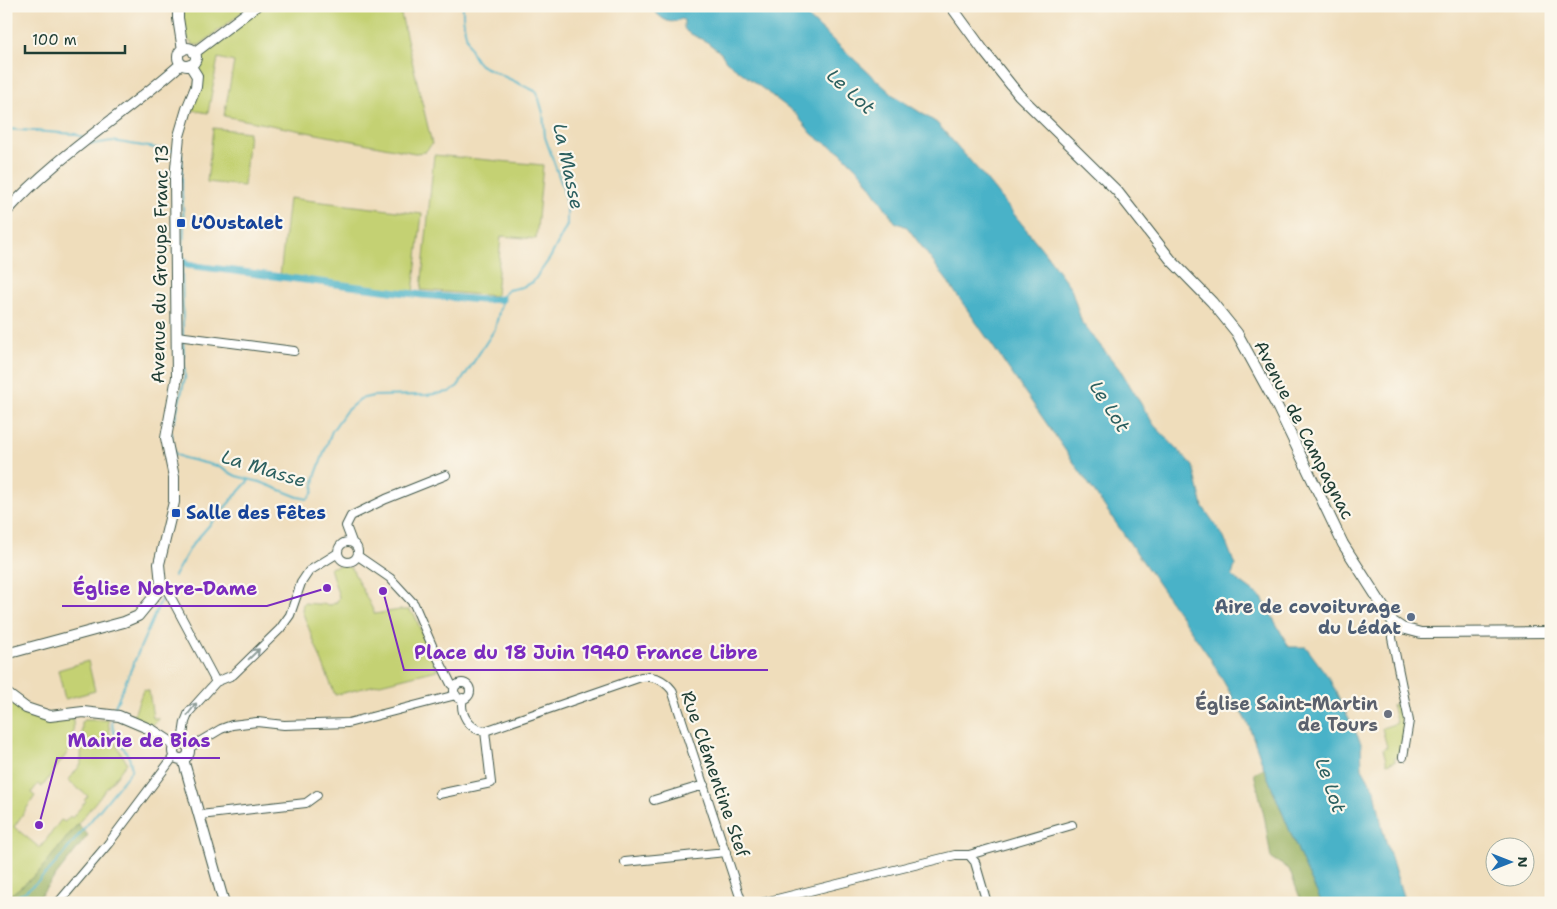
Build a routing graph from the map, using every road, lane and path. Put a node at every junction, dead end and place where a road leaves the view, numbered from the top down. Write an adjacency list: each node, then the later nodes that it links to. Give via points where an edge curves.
1 (178, 6): 4 (street)
2 (256, 6): 5 (street)
3 (951, 6): 15 (street, Avenue de Campagnac, via 1019,95 1117,191 1171,260 1212,302 1236,333 1278,408 1343,544)
4 (183, 50): 5 (street); 6 (street, via 178,56)
5 (194, 53): 6 (street, via 194,61)
6 (186, 64): 7 (street, via 57,162); 8 (street, Avenue du Groupe Franc 13, via 197,76 182,127 175,179)
7 (6, 212)
8 (182, 336): 9 (street); 14 (street, Avenue du Groupe Franc 13, via 166,438 174,477 174,502 159,564)
9 (294, 350)
10 (446, 475): 11 (street, via 351,516 346,526)
11 (352, 542): 12 (street, via 341,544); 13 (street, via 356,544)
12 (338, 553): 13 (street, via 348,562); 18 (street, one-way to 12, via 233,675 280,629 310,571)
13 (358, 556): 20 (street, via 390,578 414,604)
14 (161, 584): 17 (street, via 138,616); 18 (street)
15 (1393, 622): 16 (street, via 1420,633); 23 (street, via 1392,638 1409,721)
16 (1551, 632)
17 (6, 654)
18 (216, 682): 22 (street, one-way to 18, via 189,712)
19 (6, 693): 22 (street, via 26,708 50,716 83,712 119,716 152,730)
20 (458, 694): 21 (street, via 466,720); 22 (street, via 348,723 284,725 258,722 232,725)
21 (485, 731): 24 (street, Rue Clémentine Stef, via 651,676 666,682 672,690); 25 (street, via 491,783)
22 (181, 750): 28 (street); 33 (street)
23 (1403, 757)
24 (704, 785): 27 (street); 30 (street, Rue Clémentine Stef)
25 (439, 794)
26 (317, 795): 28 (street, via 306,802)
27 (654, 800)
28 (200, 815): 34 (street)
29 (1072, 825): 31 (street)
30 (726, 852): 32 (street); 35 (street, Rue Clémentine Stef)
31 (969, 855): 36 (street, via 955,855); 37 (street, via 975,862)
32 (625, 862)
33 (58, 903)
34 (224, 903)
35 (742, 903)
36 (761, 903)
37 (988, 903)

